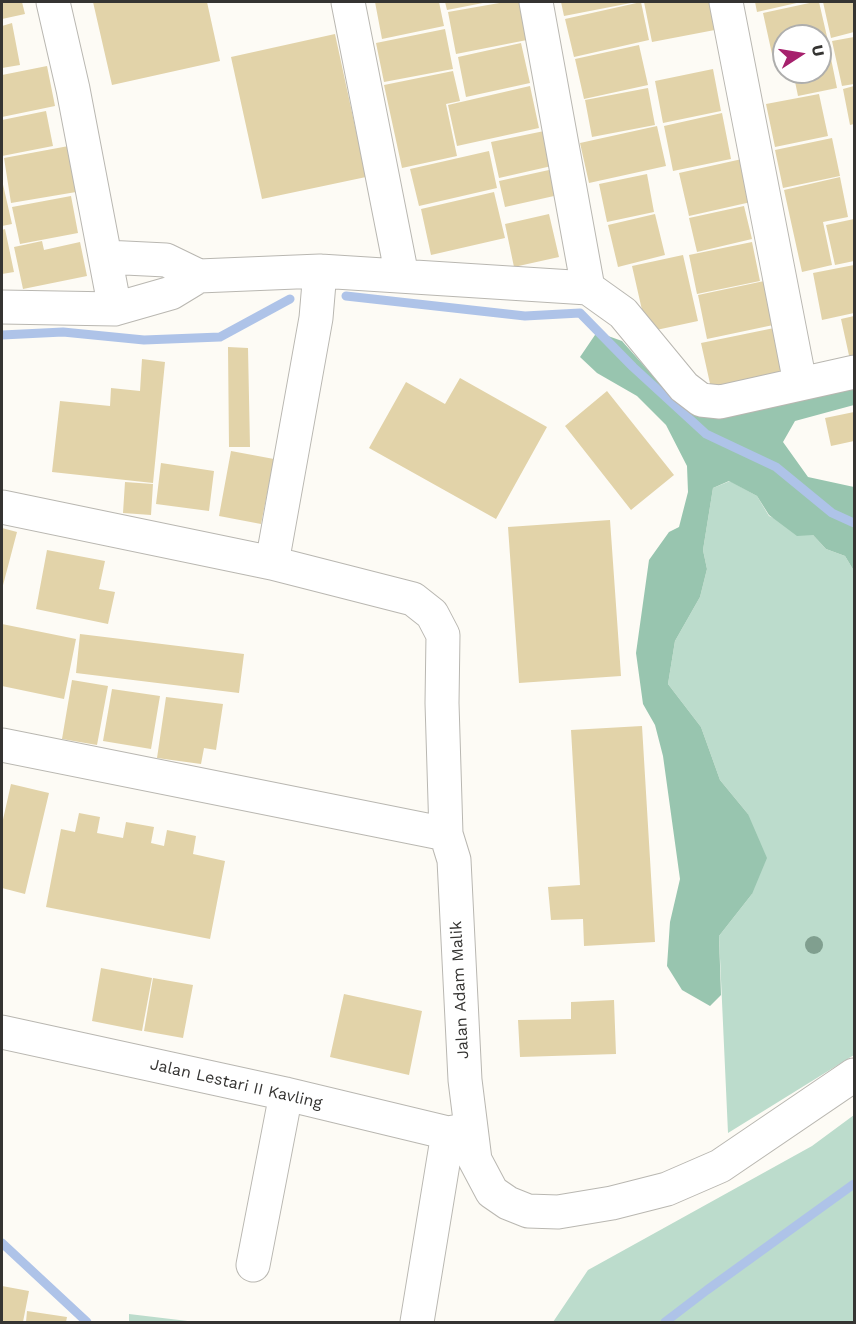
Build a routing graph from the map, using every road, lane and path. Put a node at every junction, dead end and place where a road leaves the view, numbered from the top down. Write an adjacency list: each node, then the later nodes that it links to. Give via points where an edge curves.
1 (53, 2): 5 (street)
2 (348, 2): 8 (street)
3 (536, 2): 9 (street)
4 (726, 2): 13 (street)
5 (105, 257): 7 (street, via 166,260); 11 (street)
6 (320, 272): 7 (street); 8 (street); 15 (street, via 316,318)
7 (199, 276): 11 (street, via 171,293)
8 (402, 276): 9 (street)
9 (588, 288): 13 (street, via 623,313 684,387 701,400 720,402)
10 (2, 307): 11 (street)
11 (115, 309)
12 (855, 372): 13 (street)
13 (800, 383)
14 (2, 507): 15 (street)
15 (272, 563): 17 (street, Jalan Adam Malik, via 412,599 432,614 443,635)
16 (2, 745): 17 (street)
17 (446, 834): 21 (street, Jalan Adam Malik, via 454,860 465,1080)
18 (2, 1032): 20 (street, Jalan Lestari II Kavling)
19 (855, 1075): 21 (street, Jalan Adam Malik, via 720,1166 668,1189 558,1212 528,1211 492,1192)
20 (286, 1094): 21 (street, Jalan Lestari II Kavling); 22 (street)
21 (460, 1131): 23 (street)
22 (253, 1265)
23 (417, 1323)

